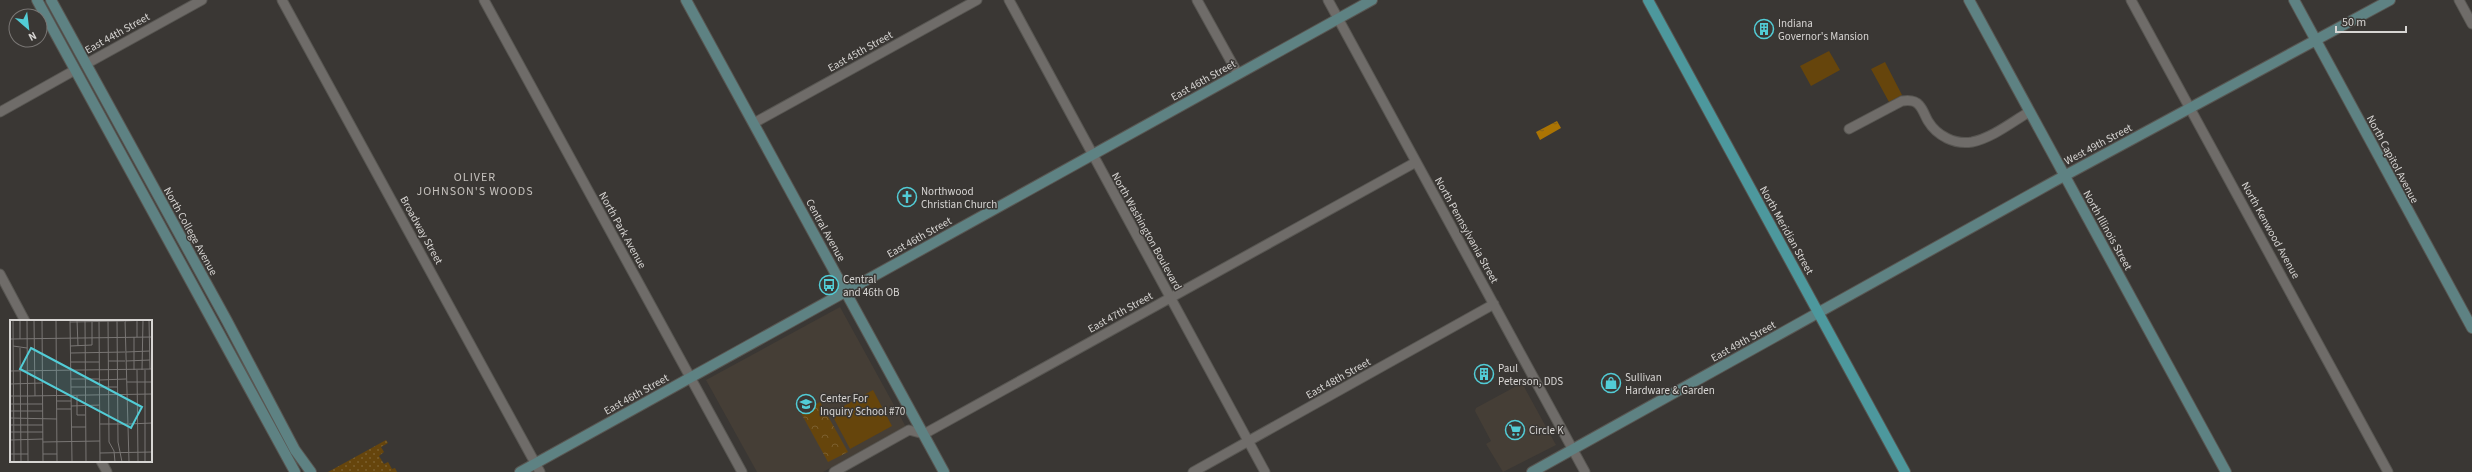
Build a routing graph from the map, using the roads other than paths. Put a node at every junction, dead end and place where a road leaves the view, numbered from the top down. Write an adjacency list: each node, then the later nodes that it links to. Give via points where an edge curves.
1 (37, 0): 22 (main road)
2 (51, 0): 21 (main road, North College Avenue)
3 (202, 0): 21 (street, East 44th Street)
4 (282, 0): 44 (street, Broadway Street)
5 (484, 0): 39 (street, North Park Avenue)
6 (686, 0): 27 (main road, Central Avenue)
7 (977, 0): 27 (street, East 45th Street)
8 (1009, 0): 29 (street, North Washington Boulevard)
9 (1197, 0): 23 (street)
10 (1328, 0): 18 (street, North Pennsylvania Street)
11 (1372, 0): 18 (main road, East 46th Street)
12 (1648, 0): 36 (main road, North Meridian Street)
13 (1969, 0): 26 (main road, North Illinois Street)
14 (2131, 0): 24 (street, North Kenwood Avenue)
15 (2294, 0): 20 (main road, North Capitol Avenue)
16 (2390, 0): 20 (main road, West 49th Street)
17 (2459, 0): 19 (street)
18 (1338, 19): 23 (main road, East 46th Street); 30 (street, North Pennsylvania Street)
19 (2472, 24)
20 (2316, 40): 24 (main road, West 49th Street); 38 (main road, North Capitol Avenue)
21 (86, 64): 47 (main road, North College Avenue, via 295,450)
22 (75, 70): 25 (street); 46 (main road)
23 (1238, 74): 29 (main road, East 46th Street)
24 (2190, 108): 31 (main road, West 49th Street); 58 (street, North Kenwood Avenue)
25 (0, 112)
26 (2030, 112): 28 (street, via 1981,139 1968,142 1951,140 1939,134 1919,105 1908,100); 31 (main road, North Illinois Street)
27 (754, 123): 33 (main road, Central Avenue)
28 (1849, 128)
29 (1092, 156): 33 (main road, East 46th Street); 34 (street, North Washington Boulevard)
30 (1416, 162): 34 (street, East 47th Street); 35 (street, North Pennsylvania Street)
31 (2065, 176): 36 (main road, West 49th Street); 57 (main road, North Illinois Street)
32 (0, 274): 37 (street)
33 (846, 292): 39 (main road, East 46th Street); 40 (main road, Central Avenue)
34 (1170, 298): 40 (street, East 47th Street); 41 (street, North Washington Boulevard)
35 (1494, 304): 41 (street, East 48th Street); 42 (street, North Pennsylvania Street)
36 (1818, 312): 42 (main road, East 49th Street); 56 (main road, North Meridian Street)
37 (24, 320)
38 (2472, 328)
39 (690, 378): 44 (main road, East 46th Street); 49 (street, North Park Avenue)
40 (924, 434): 50 (street, via 909,430); 51 (main road, Central Avenue)
41 (1248, 441): 52 (street, East 48th Street); 53 (street, North Washington Boulevard)
42 (1573, 449): 54 (main road, East 49th Street); 55 (street, North Pennsylvania Street)
43 (102, 462): 45 (street)
44 (538, 468): 48 (main road, East 46th Street)
45 (107, 472)
46 (295, 472)
47 (311, 472)
48 (520, 472)
49 (742, 472)
50 (834, 472)
51 (944, 472)
52 (1193, 472)
53 (1265, 472)
54 (1532, 472)
55 (1585, 472)
56 (1905, 472)
57 (2226, 472)
58 (2388, 472)

